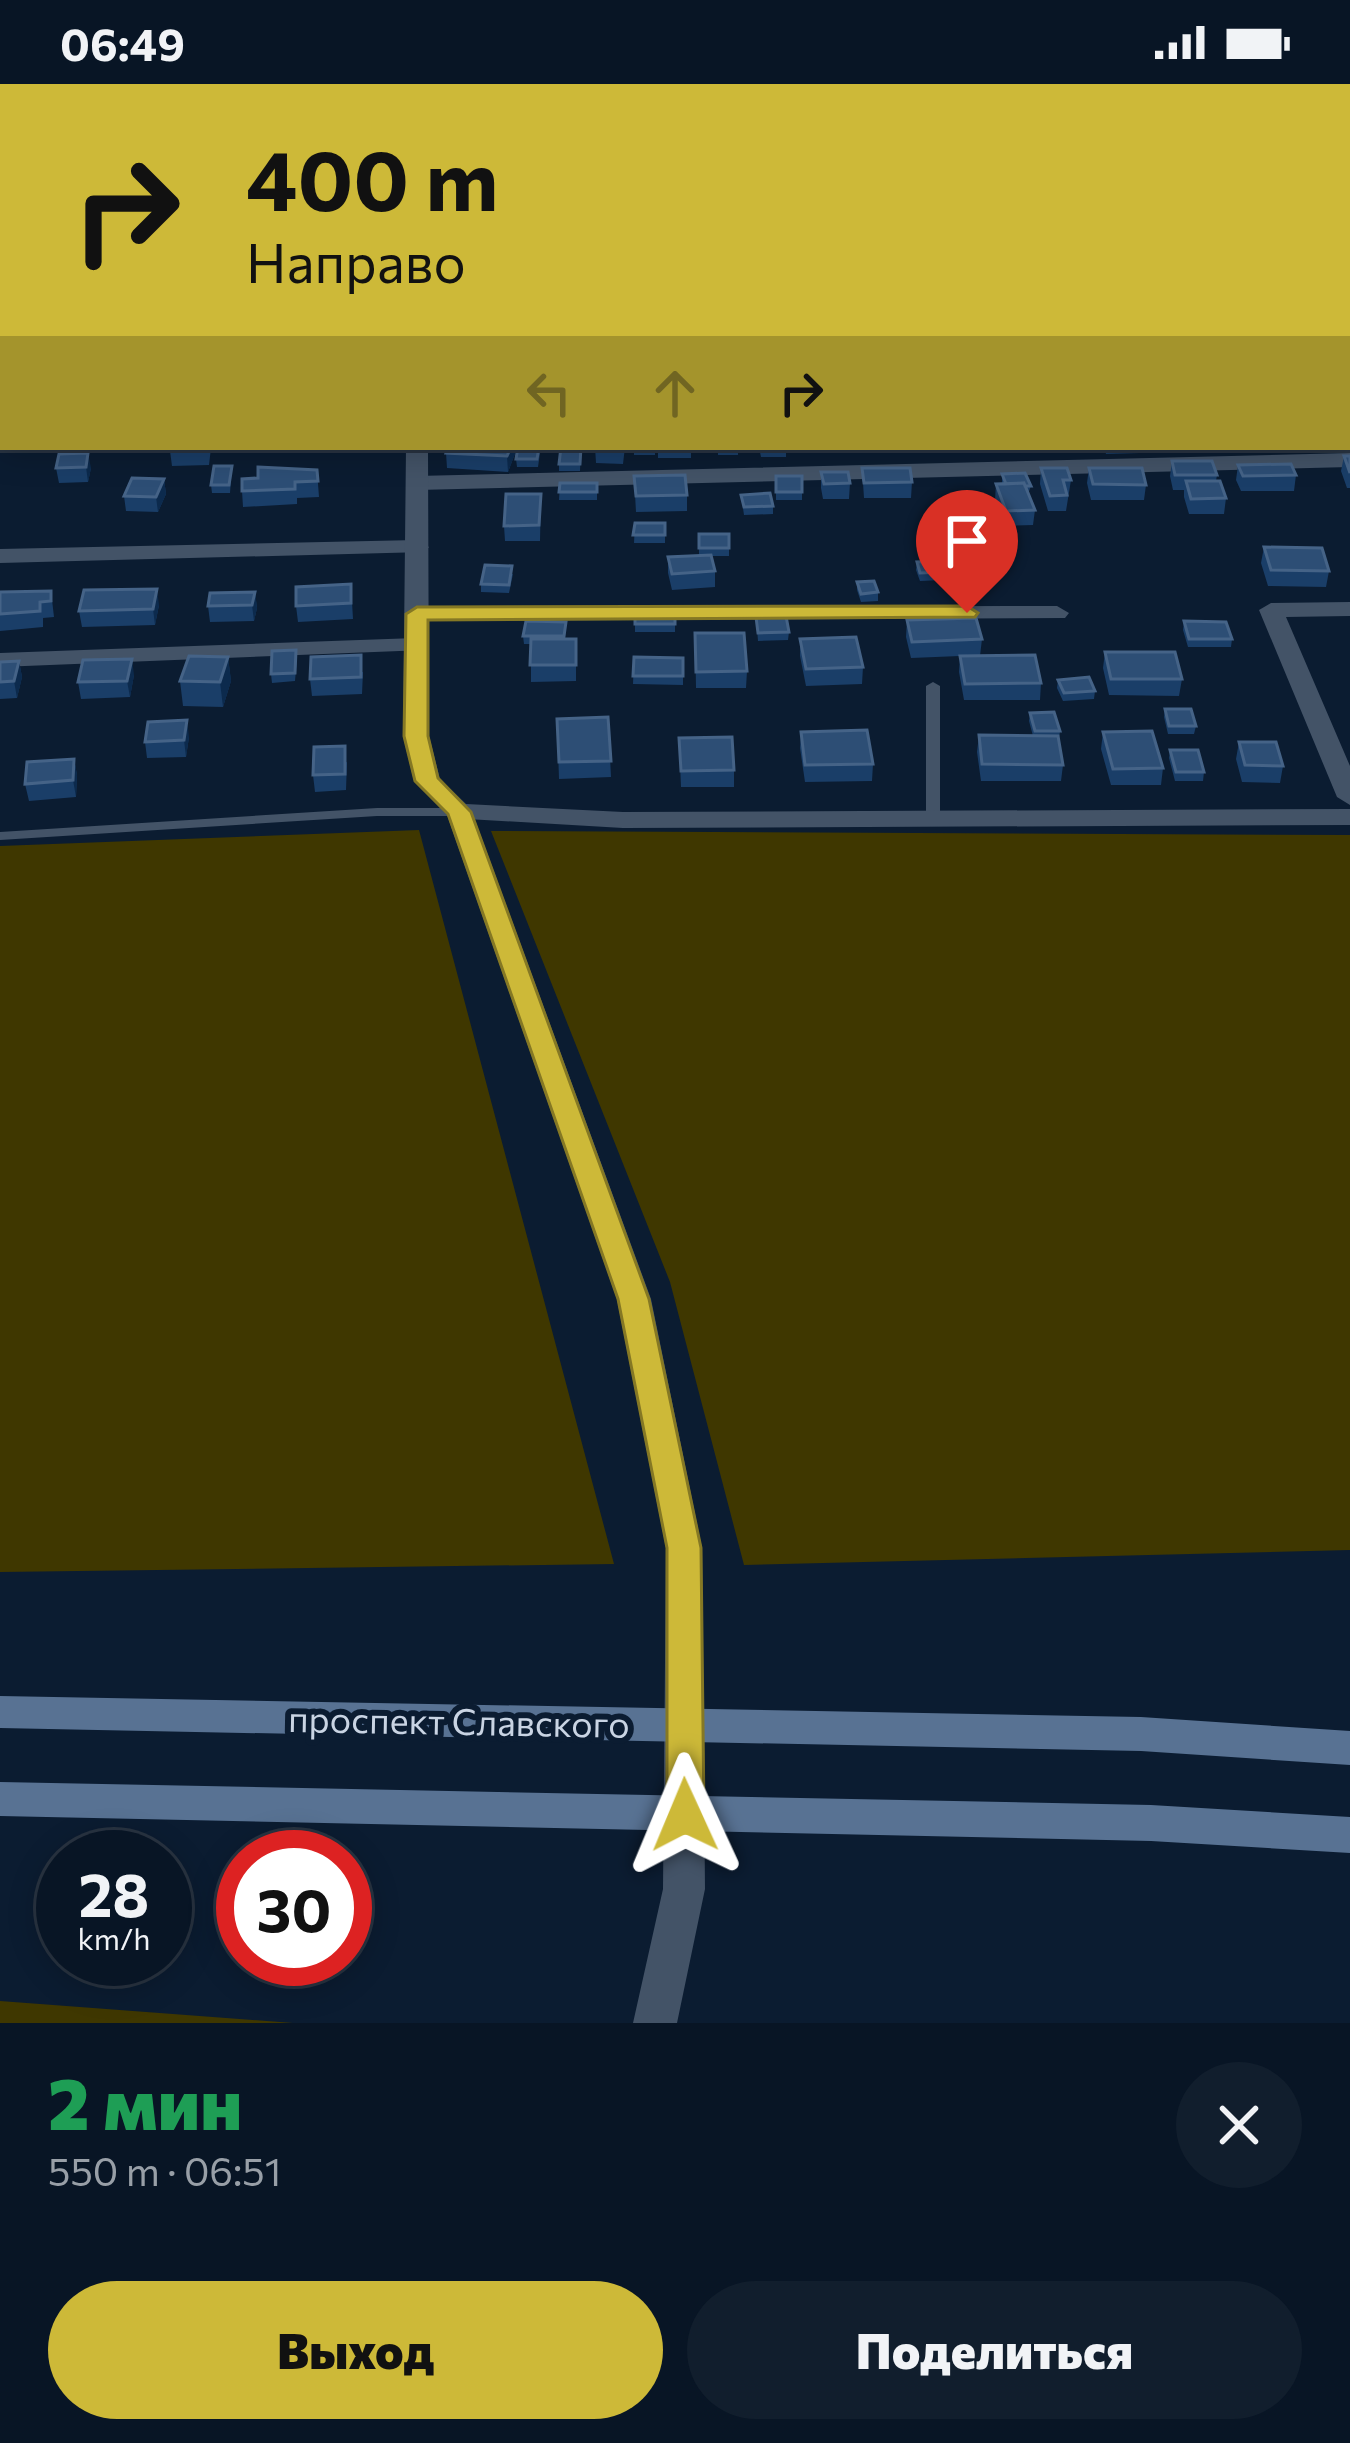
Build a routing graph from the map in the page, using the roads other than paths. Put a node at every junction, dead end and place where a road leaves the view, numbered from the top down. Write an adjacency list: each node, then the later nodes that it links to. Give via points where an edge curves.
1 (417, 450): 3 (street)
2 (1350, 460): 3 (street)
3 (417, 483): 4 (street)
4 (417, 548): 5 (street); 8 (street)
5 (0, 556)
6 (1350, 609): 12 (street, via 1271,610)
7 (1057, 613): 8 (street)
8 (417, 614): 9 (street)
9 (416, 645): 10 (street); 13 (street, via 416,736 427,781)
10 (0, 660)
11 (933, 686): 15 (lane)
12 (1350, 797)
13 (459, 812): 15 (street); 16 (lane); 18 (street, via 634,1299 684,1548)
14 (1350, 817): 15 (street)
15 (933, 820)
16 (0, 836)
17 (0, 1712): 18 (main road, проспект Славского)
18 (683, 1726): 19 (main road, проспект Славского, via 1163,1734); 21 (street)
19 (1350, 1748)
20 (0, 1798): 21 (main road)
21 (685, 1815): 22 (main road, via 1151,1822); 23 (street, via 684,1889)
22 (1350, 1835)
23 (655, 2023)

